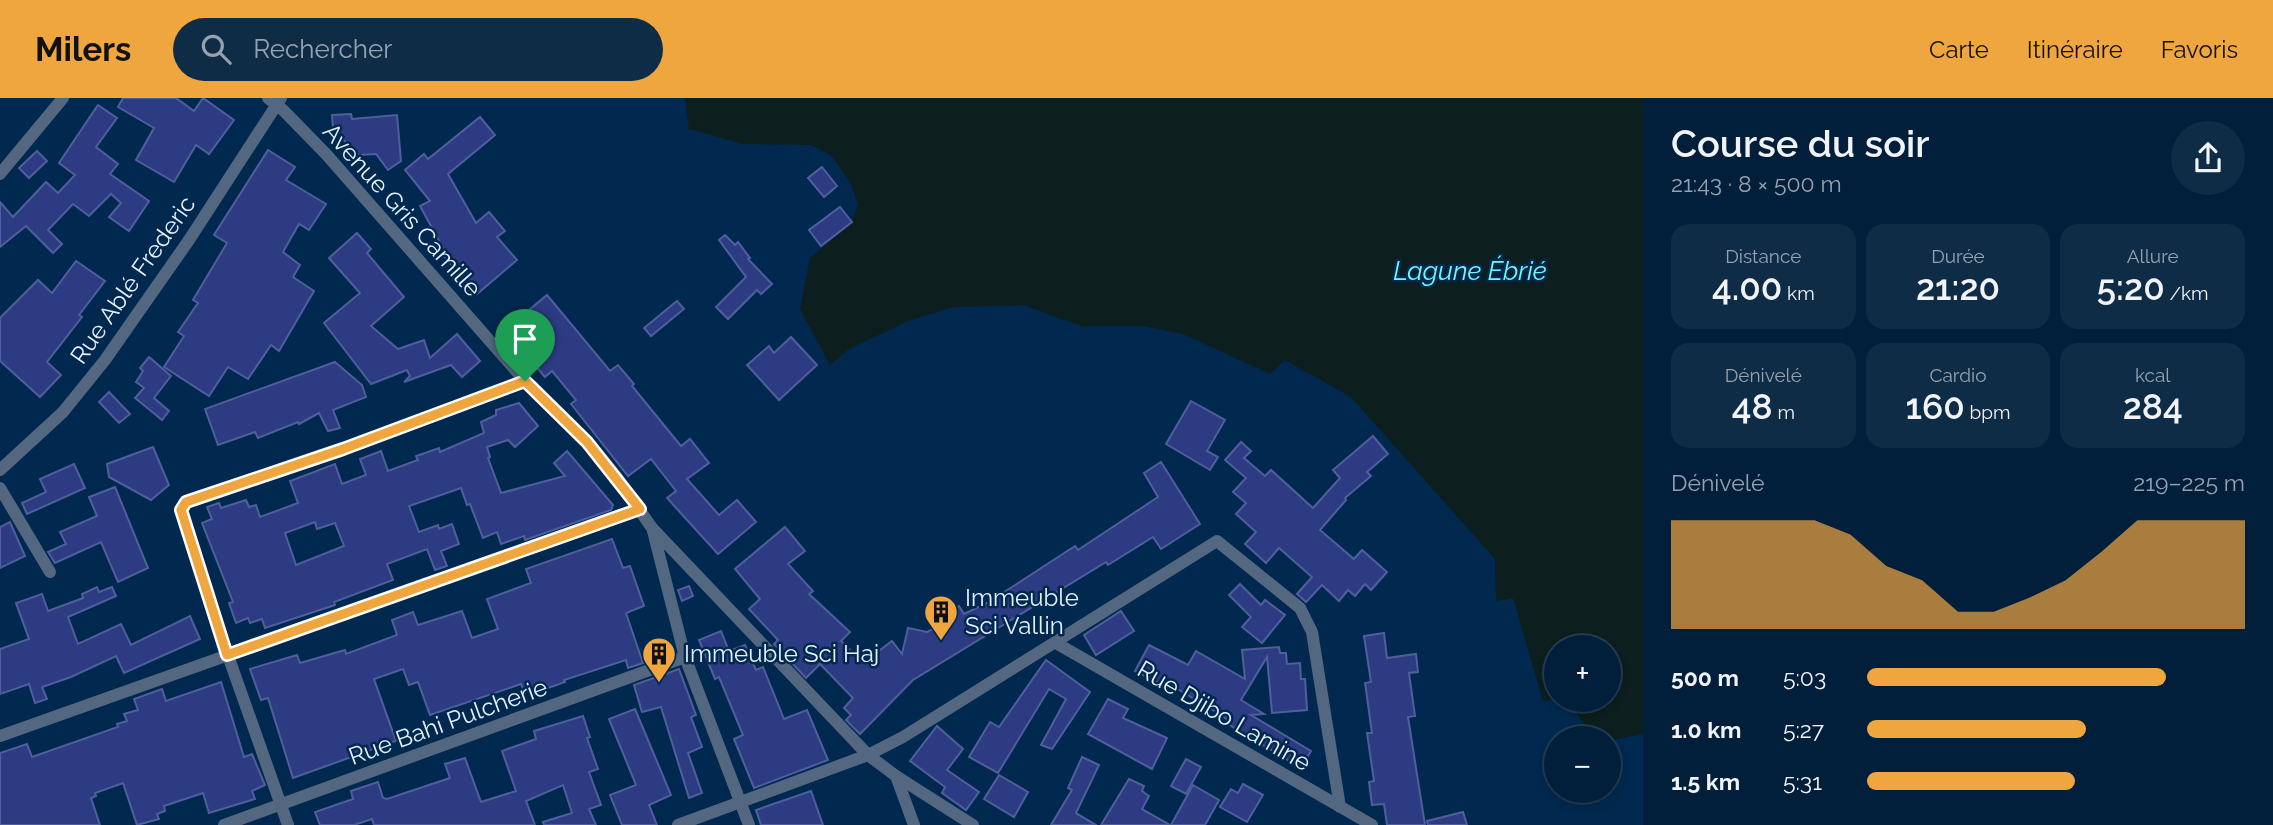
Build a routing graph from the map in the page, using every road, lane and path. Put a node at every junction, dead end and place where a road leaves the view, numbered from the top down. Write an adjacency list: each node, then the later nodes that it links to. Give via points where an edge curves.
1 (64, 98): 3 (street)
2 (275, 100): 4 (street, Avenue Gris Camille); 5 (street, Rue Ablé Frederic, via 189,240 105,360 63,412)
3 (0, 174)
4 (525, 381): 7 (street, Avenue Gris Camille, via 587,442); 11 (street, via 186,502 181,510)
5 (0, 470)
6 (0, 488): 9 (street)
7 (640, 509): 8 (street, Avenue Gris Camille); 11 (street)
8 (652, 527): 12 (street); 14 (street, Avenue Gris Camille)
9 (50, 572)
10 (1056, 643): 14 (street); 18 (street, Rue Djibo Lamine); 18 (street, via 1217,541 1300,608 1308,623)
11 (227, 655): 13 (street); 17 (street)
12 (685, 657): 16 (street); 17 (street, Rue Bahi Pulcherie)
13 (0, 736)
14 (868, 755): 15 (street, Avenue Gris Camille); 16 (street)
15 (896, 776): 23 (street); 24 (street, Avenue Gris Camille)
16 (741, 802): 21 (street); 22 (street)
17 (281, 805): 19 (street, Rue Bahi Pulcherie); 20 (street)
18 (1340, 807): 25 (street, Rue Djibo Lamine)
19 (225, 825)
20 (288, 825)
21 (677, 825)
22 (749, 825)
23 (914, 825)
24 (973, 825)
25 (1372, 825)

